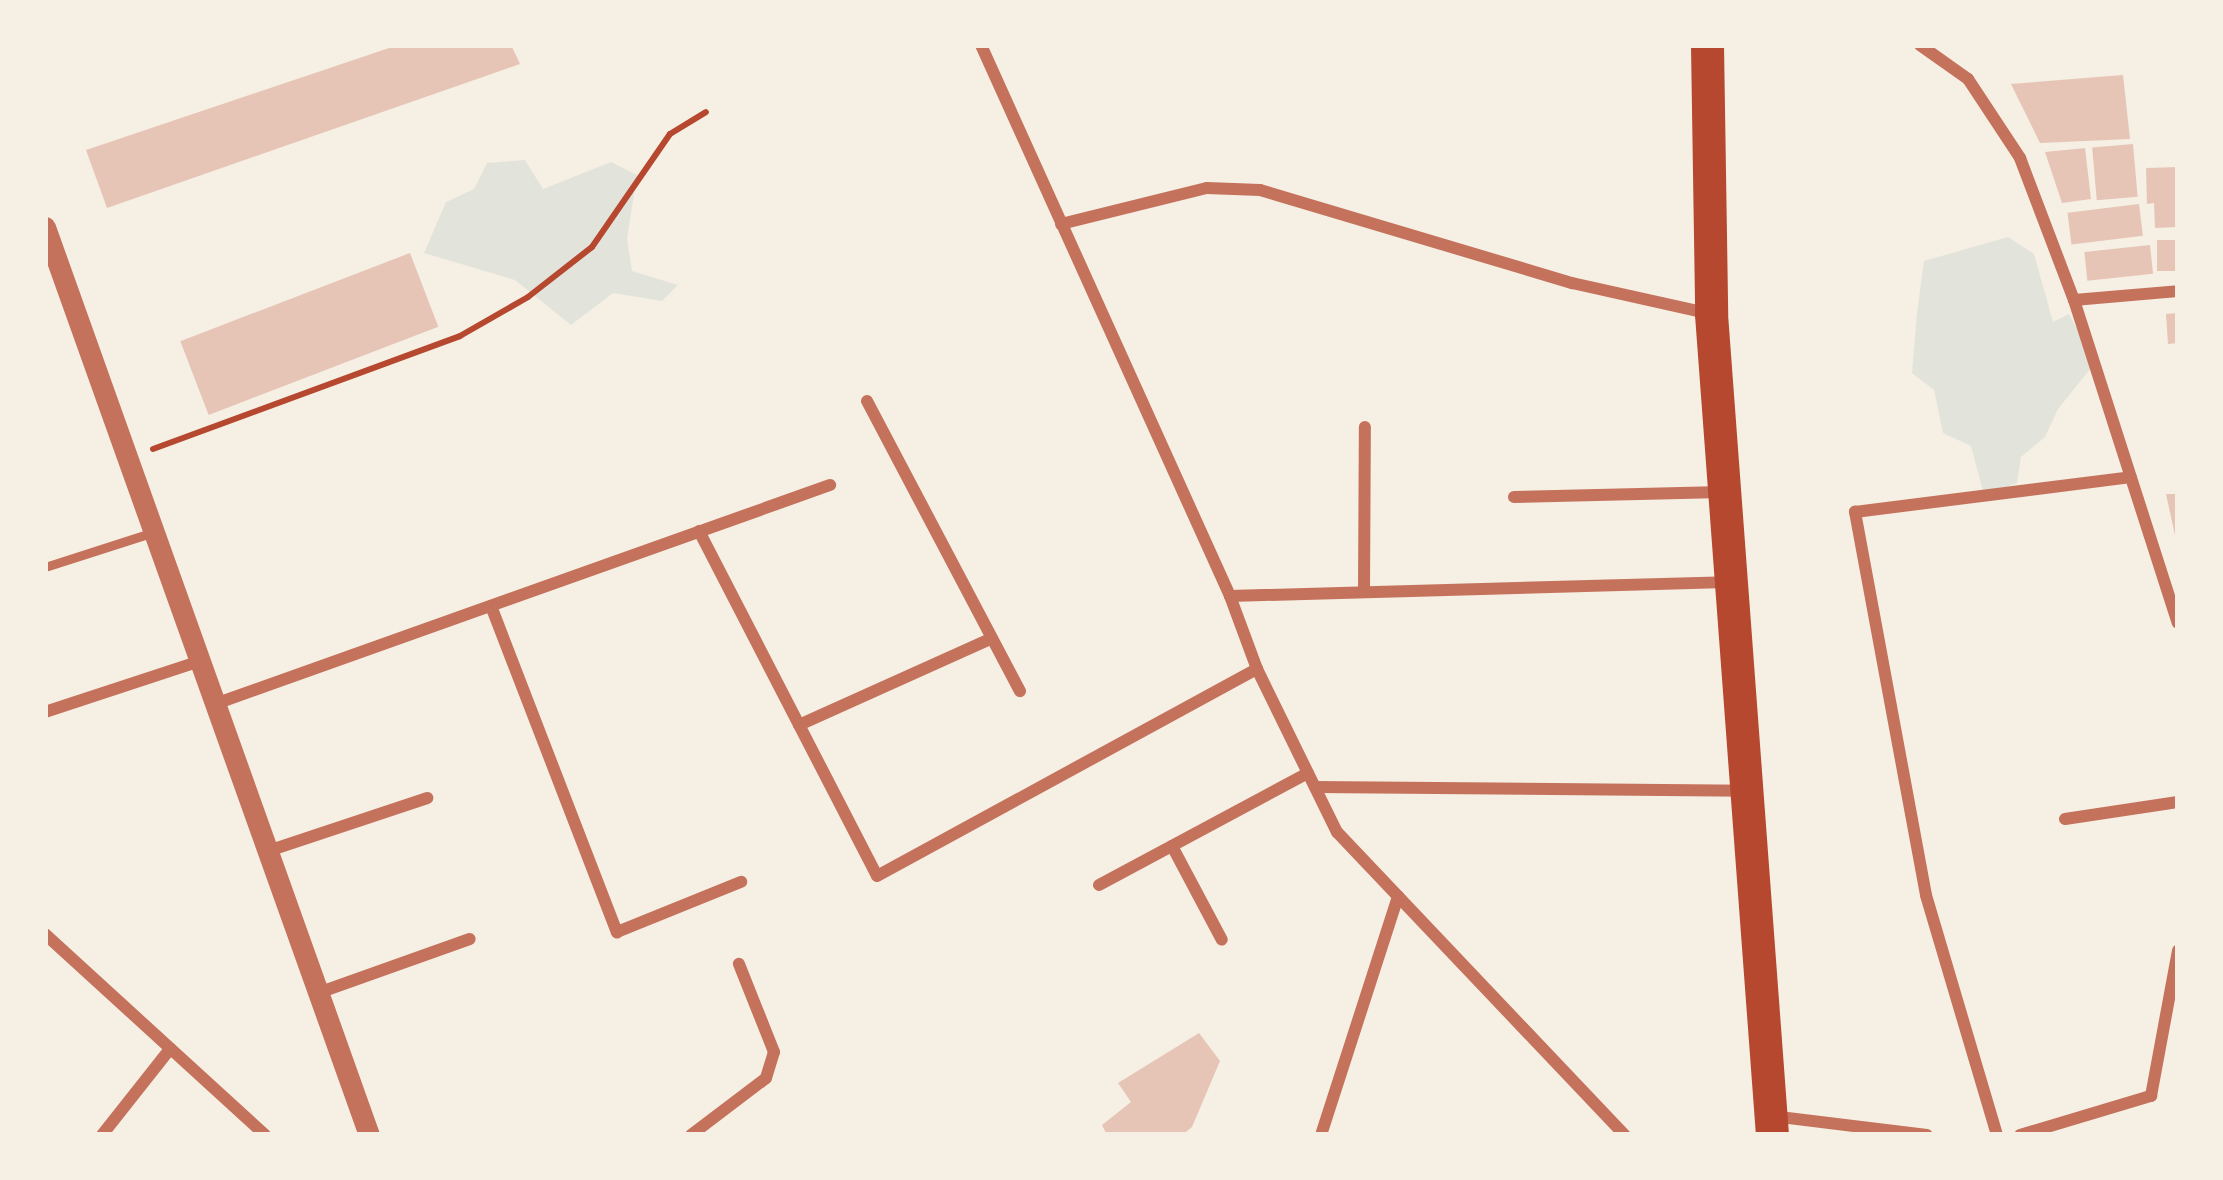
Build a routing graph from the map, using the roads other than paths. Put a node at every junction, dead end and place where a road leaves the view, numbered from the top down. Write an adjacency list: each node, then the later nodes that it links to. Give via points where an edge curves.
1 (981, 45): 4 (street)
2 (1707, 45): 8 (highway)
3 (1920, 45): 7 (street, via 1968,79 1994,111)
4 (1061, 224): 8 (street, via 1207,188 1261,190 1572,283); 20 (street)
5 (45, 227): 16 (street)
6 (2178, 291): 7 (street)
7 (2074, 300): 11 (street)
8 (1711, 314): 13 (highway)
9 (867, 400): 23 (street)
10 (1364, 428): 19 (street)
11 (2131, 477): 22 (street); 56 (street, via 1855,512 1926,896)
12 (830, 485): 15 (street)
13 (1724, 492): 14 (street); 18 (highway)
14 (1514, 497)
15 (699, 531): 21 (street); 29 (street)
16 (154, 532): 17 (lane); 24 (street)
17 (45, 567)
18 (1731, 582): 19 (street); 32 (highway)
19 (1364, 592): 20 (street)
20 (1230, 596): 25 (street)
21 (491, 606): 27 (street); 38 (street, via 617,932)
22 (2178, 623)
23 (990, 639): 26 (street); 29 (street)
24 (200, 661): 27 (street); 28 (street)
25 (1258, 669): 29 (street, via 878,876); 30 (street)
26 (1020, 691)
27 (215, 704): 37 (street)
28 (45, 712)
29 (799, 725)
30 (1308, 773): 31 (street); 36 (street)
31 (1315, 787): 32 (street); 40 (street, via 1337,832)
32 (1746, 791): 48 (highway)
33 (427, 798): 37 (street)
34 (2178, 802): 35 (street)
35 (2065, 819)
36 (1172, 846): 39 (street); 43 (street)
37 (268, 851): 46 (street)
38 (741, 882)
39 (1099, 885)
40 (1398, 896): 53 (street); 54 (street)
41 (45, 934): 47 (street)
42 (470, 939): 46 (street)
43 (1222, 940)
44 (2178, 950): 57 (street, via 2151,1096)
45 (739, 964): 52 (street, via 774,1052 766,1078)
46 (318, 993): 51 (street)
47 (170, 1048): 49 (street); 50 (street)
48 (1772, 1125): 55 (street)
49 (102, 1135)
50 (265, 1135)
51 (369, 1135)
52 (691, 1135)
53 (1322, 1135)
54 (1625, 1135)
55 (1928, 1135)
56 (1997, 1135)
57 (2020, 1135)

